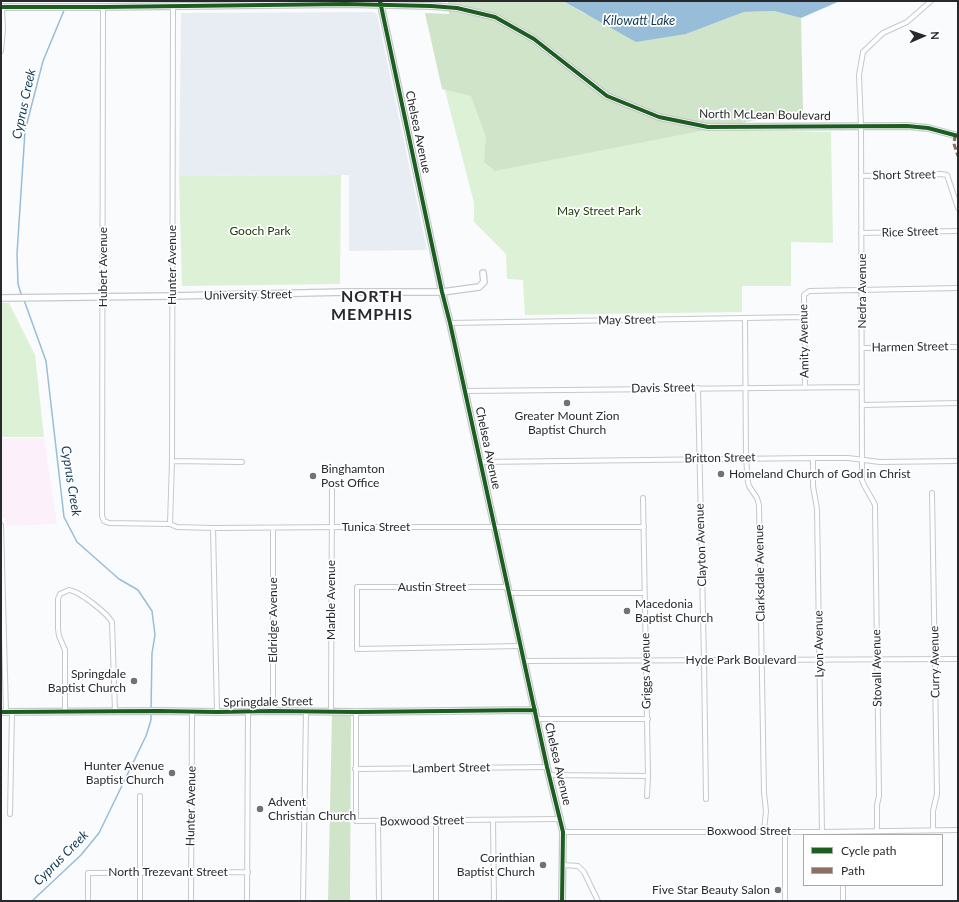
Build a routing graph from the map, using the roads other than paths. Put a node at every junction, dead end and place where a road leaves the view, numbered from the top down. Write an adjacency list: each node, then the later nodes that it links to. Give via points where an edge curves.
1 (931, 1): 8 (street, Nedra Avenue, via 907,22 883,32 863,52 859,75)
2 (380, 3): 4 (main road, North McLean Boulevard); 8 (main road, North McLean Boulevard, via 457,8 494,17 534,39 607,96 659,117 708,126); 17 (main road, Chelsea Avenue)
3 (35, 4): 5 (main road, North McLean Boulevard); 6 (main road, North McLean Boulevard, via 51,7)
4 (174, 6): 6 (main road, North McLean Boulevard); 18 (street, Hunter Avenue)
5 (1, 7): 7 (street)
6 (103, 7): 19 (street, Hubert Avenue)
7 (1, 51)
8 (861, 126): 9 (main road, North McLean Boulevard, via 928,128); 10 (street, Nedra Avenue)
9 (958, 136)
10 (861, 176): 11 (street, Short Street, via 941,174 947,176); 13 (street, Nedra Avenue)
11 (958, 208)
12 (958, 231): 13 (street, Rice Street)
13 (862, 233): 16 (street, Nedra Avenue)
14 (483, 273): 17 (main road, University Street, via 484,282 479,287)
15 (958, 288): 16 (street)
16 (862, 290): 21 (street, Amity Avenue, via 809,292 804,295); 25 (street, Nedra Avenue)
17 (442, 292): 18 (main road, University Street); 23 (main road, Chelsea Avenue)
18 (172, 296): 19 (main road, University Street); 37 (street, Hunter Avenue)
19 (103, 297): 20 (main road, University Street); 45 (street, Hubert Avenue, via 102,516 104,521)
20 (1, 298)
21 (803, 317): 22 (street, May Street); 29 (street, Amity Avenue)
22 (745, 318): 23 (street, May Street); 28 (street, Clarksdale Avenue)
23 (450, 322): 30 (main road, Chelsea Avenue)
24 (958, 347): 25 (street, Harmen Street)
25 (862, 348): 26 (street, Nedra Avenue)
26 (862, 387): 29 (street, Davis Street); 32 (street, Nedra Avenue)
27 (698, 388): 28 (street, Davis Street); 30 (street, Davis Street); 35 (street, Clayton Avenue)
28 (747, 388): 29 (street, Davis Street); 33 (street, Clarksdale Avenue)
29 (805, 388)
30 (465, 391): 40 (main road, Chelsea Avenue)
31 (958, 403): 32 (street)
32 (862, 405): 36 (street, Nedra Avenue)
33 (746, 458): 34 (street, Britton Street); 35 (street, Britton Street); 57 (street, Clarksdale Avenue, via 749,486 759,505)
34 (813, 458): 36 (street, Britton Street); 58 (street, Lyon Avenue, via 813,486 817,509)
35 (699, 459): 40 (street, Britton Street); 63 (street, Clayton Avenue)
36 (862, 460): 38 (street, Britton Street); 44 (street, Nedra Avenue, via 862,480)
37 (172, 461): 39 (street); 46 (street, Hunter Avenue)
38 (958, 461)
39 (242, 462)
40 (481, 462): 48 (main road, Chelsea Avenue)
41 (332, 490): 49 (street, Marble Avenue)
42 (932, 492): 60 (street, Curry Avenue)
43 (643, 498): 50 (street, Griggs Avenue)
44 (875, 505): 59 (street, Stovall Avenue)
45 (109, 523): 46 (street, Tunica Street)
46 (170, 524): 51 (street, Tunica Street, via 177,527)
47 (1, 525): 68 (street)
48 (494, 526): 49 (street, Tunica Street); 50 (street, Tunica Street); 53 (main road, Chelsea Avenue)
49 (331, 527): 52 (street, Tunica Street); 67 (street, Marble Avenue)
50 (644, 527): 54 (street, Griggs Avenue)
51 (213, 528): 52 (street, Tunica Street); 73 (street)
52 (273, 528): 65 (street, Eldridge Avenue)
53 (508, 590): 54 (street, Austin Street); 55 (main road, Chelsea Avenue); 55 (street, Austin Street, via 357,587 357,649)
54 (644, 593): 62 (street, Griggs Avenue)
55 (521, 646): 61 (main road, Chelsea Avenue)
56 (958, 659): 60 (street, Hyde Park Boulevard)
57 (762, 660): 58 (street, Hyde Park Boulevard); 63 (street, Hyde Park Boulevard); 93 (street, Clarksdale Avenue, via 766,811)
58 (820, 660): 59 (street, Hyde Park Boulevard); 96 (street, Lyon Avenue)
59 (877, 660): 60 (street, Hyde Park Boulevard); 90 (street, Stovall Avenue)
60 (934, 660): 91 (street, Curry Avenue, via 937,794 933,811)
61 (525, 661): 62 (street, Hyde Park Boulevard); 64 (main road, Chelsea Avenue)
62 (646, 661): 63 (street, Hyde Park Boulevard); 77 (street, Griggs Avenue)
63 (704, 661): 84 (street, Clayton Avenue)
64 (535, 710): 75 (main road, Springdale Street); 76 (main road, Chelsea Avenue)
65 (273, 711): 66 (main road, Springdale Street); 74 (main road, Springdale Street)
66 (306, 711): 67 (main road, Springdale Street); 107 (street)
67 (331, 711): 75 (main road, Springdale Street)
68 (3, 712): 69 (main road, Springdale Street)
69 (12, 712): 70 (main road, Springdale Street); 85 (street)
70 (65, 712): 71 (main road, Springdale Street); 71 (street, via 64,650 58,633 58,602 59,596 72,590 109,617 112,622)
71 (115, 712): 72 (main road, Springdale Street)
72 (192, 712): 73 (main road, Springdale Street); 100 (street, Hunter Avenue)
73 (217, 712): 74 (main road, Springdale Street)
74 (248, 712): 101 (street)
75 (356, 712): 79 (street)
76 (537, 719): 77 (street); 78 (main road, Chelsea Avenue)
77 (648, 719): 81 (street, Griggs Avenue)
78 (547, 767): 79 (street, Lambert Street); 80 (main road, Chelsea Avenue)
79 (355, 769): 89 (street, Boxwood Street, via 356,821)
80 (549, 776): 81 (street); 86 (main road, Chelsea Avenue)
81 (648, 776): 83 (street, Griggs Avenue)
82 (140, 796): 99 (street)
83 (647, 796)
84 (706, 799)
85 (10, 814)
86 (560, 819): 88 (street, Boxwood Street); 95 (main road, Chelsea Avenue)
87 (436, 820): 88 (street, Boxwood Street); 89 (street, Boxwood Street); 109 (street)
88 (493, 820): 110 (street)
89 (378, 821): 108 (street)
90 (877, 830): 91 (street, Boxwood Street); 97 (street, Boxwood Street)
91 (933, 830): 92 (street, Boxwood Street)
92 (958, 830)
93 (764, 831): 94 (street, Boxwood Street); 95 (street, Boxwood Street)
94 (785, 831): 96 (street, Boxwood Street); 113 (street)
95 (563, 832): 98 (main road, Chelsea Avenue)
96 (822, 832): 97 (street, Boxwood Street)
97 (843, 833)
98 (563, 865): 111 (main road, Chelsea Avenue); 112 (street, via 578,866 584,872)
99 (140, 872): 100 (street, North Trezevant Street); 103 (street, North Trezevant Street, via 88,873); 104 (street)
100 (191, 872): 101 (street, North Trezevant Street); 105 (street, Hunter Avenue)
101 (248, 872): 106 (street)
102 (843, 886): 114 (street)
103 (88, 901)
104 (140, 901)
105 (191, 901)
106 (248, 901)
107 (303, 901)
108 (379, 901)
109 (436, 901)
110 (494, 901)
111 (562, 901)
112 (598, 901)
113 (785, 901)
114 (843, 901)

